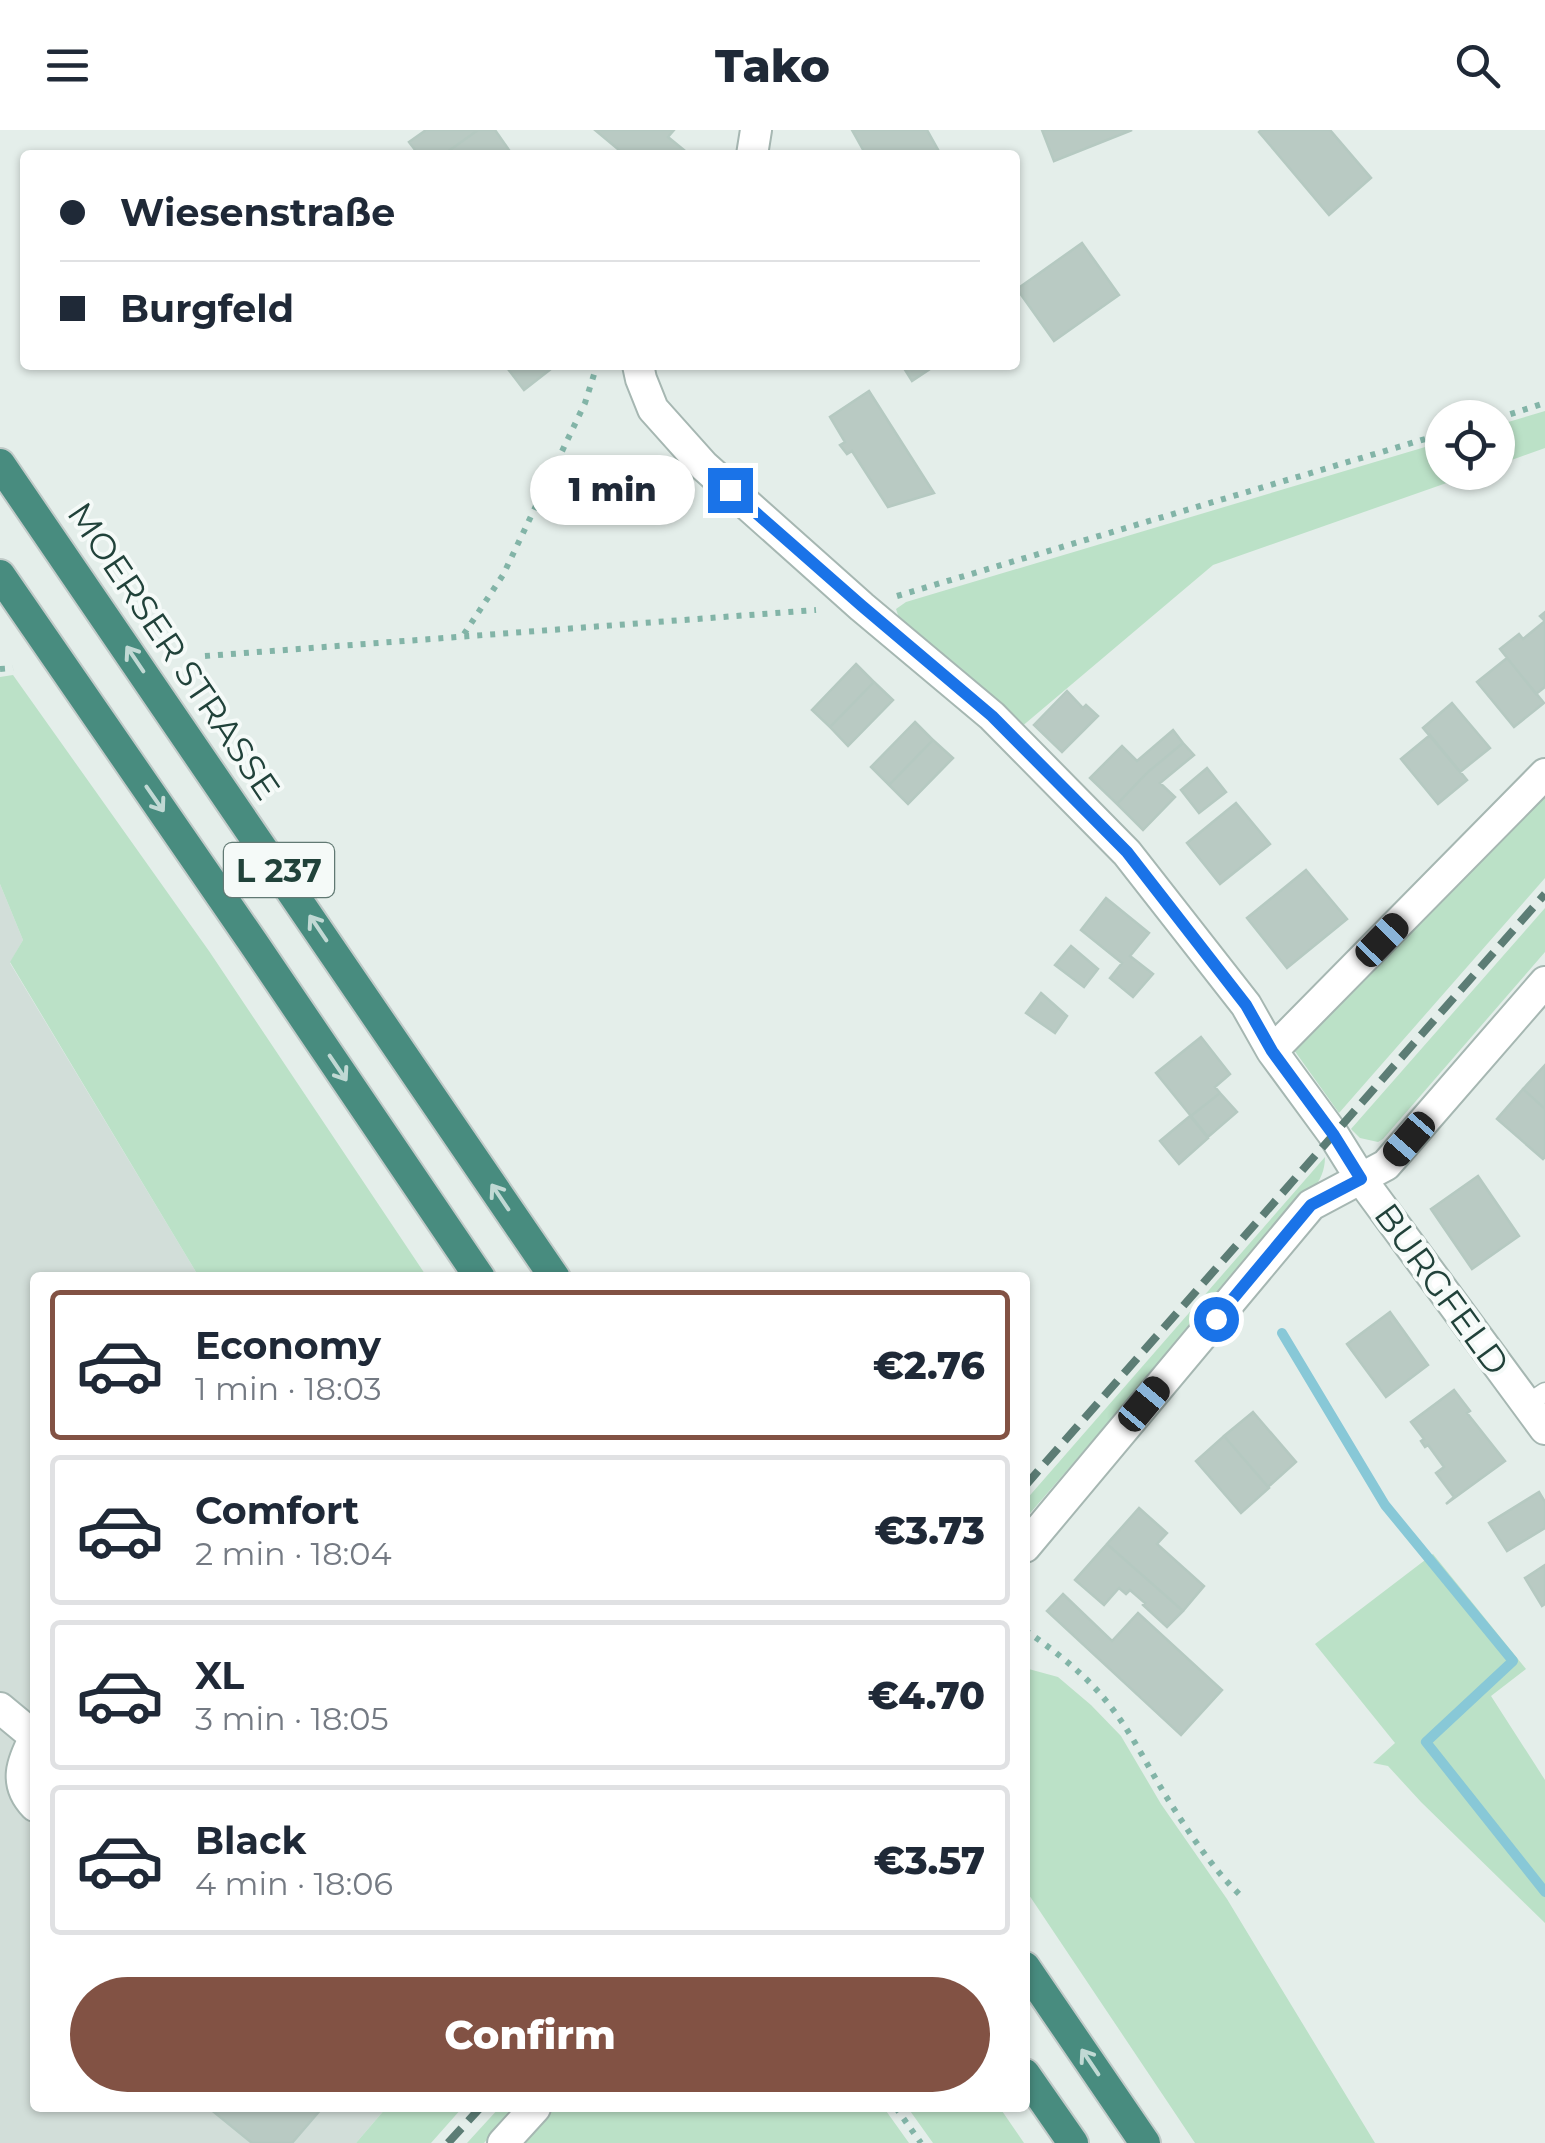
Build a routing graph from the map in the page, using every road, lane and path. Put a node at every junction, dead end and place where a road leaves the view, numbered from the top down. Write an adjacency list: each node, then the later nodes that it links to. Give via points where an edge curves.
1 (596, 370): 7 (path, via 503,575)
2 (639, 370): 12 (street, BURGFELD, via 653,409 704,466 992,716 1127,852 1246,1005)
3 (1545, 404): 4 (path)
4 (1515, 413)
5 (0, 464): 15 (highway, MOERSER STRASSE / L 237, one-way to 5)
6 (0, 575): 14 (highway, L 237, one-way to 14)
7 (464, 636)
8 (13, 668): 9 (path)
9 (0, 669)
10 (1545, 774): 12 (street)
11 (1545, 982): 13 (street, via 1386,1165)
12 (1272, 1051): 13 (street, BURGFELD)
13 (1361, 1179): 16 (street, BURGFELD); 17 (street, via 1311,1205)
14 (476, 1272)
15 (551, 1272)
16 (1539, 1408)
17 (1030, 1541)
18 (1030, 1634): 23 (path, via 1101,1694 1219,1874)
19 (0, 1708): 20 (street)
20 (30, 1733)
21 (30, 1746): 22 (street, via 20,1764)
22 (30, 1801)
23 (1240, 1895)
24 (1030, 1973): 31 (highway, one-way to 24)
25 (1030, 2081): 30 (highway)
26 (531, 2112): 28 (street)
27 (899, 2112): 29 (path)
28 (503, 2143)
29 (921, 2143)
30 (1073, 2143)
31 (1145, 2143)

